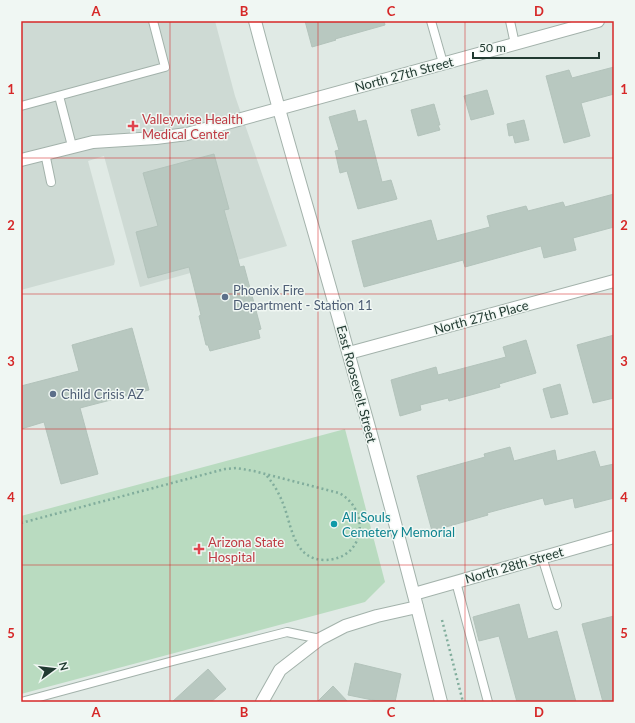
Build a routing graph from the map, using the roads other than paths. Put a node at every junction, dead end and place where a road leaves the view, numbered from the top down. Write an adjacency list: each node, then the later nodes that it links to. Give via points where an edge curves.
1 (153, 21): 8 (lane, via 165,67)
2 (255, 21): 10 (street, East Roosevelt Street)
3 (431, 21): 7 (lane)
4 (510, 21): 6 (lane)
5 (598, 21): 6 (street, North 27th Street)
6 (515, 44): 7 (street, North 27th Street)
7 (443, 64): 10 (street, North 27th Street)
8 (59, 96): 9 (lane); 11 (lane)
9 (21, 106)
10 (278, 109): 11 (street, North 27th Street, via 186,134); 16 (street, East Roosevelt Street)
11 (72, 146): 12 (street, North 27th Street)
12 (45, 153): 13 (street, North 27th Street); 14 (lane)
13 (21, 160)
14 (51, 182)
15 (614, 281): 16 (street, North 27th Place)
16 (349, 353): 20 (street, East Roosevelt Street)
17 (614, 537): 18 (street, North 28th Street)
18 (542, 557): 19 (street, North 28th Street); 21 (lane)
19 (456, 582): 20 (street, North 28th Street); 27 (lane)
20 (414, 594): 22 (street, East Roosevelt Street)
21 (557, 605)
22 (418, 608): 23 (street, via 377,616 346,626); 26 (street, East Roosevelt Street)
23 (320, 639): 24 (street, via 280,670); 25 (lane, via 287,632)
24 (264, 701)
25 (21, 702)
26 (441, 702)
27 (488, 702)

